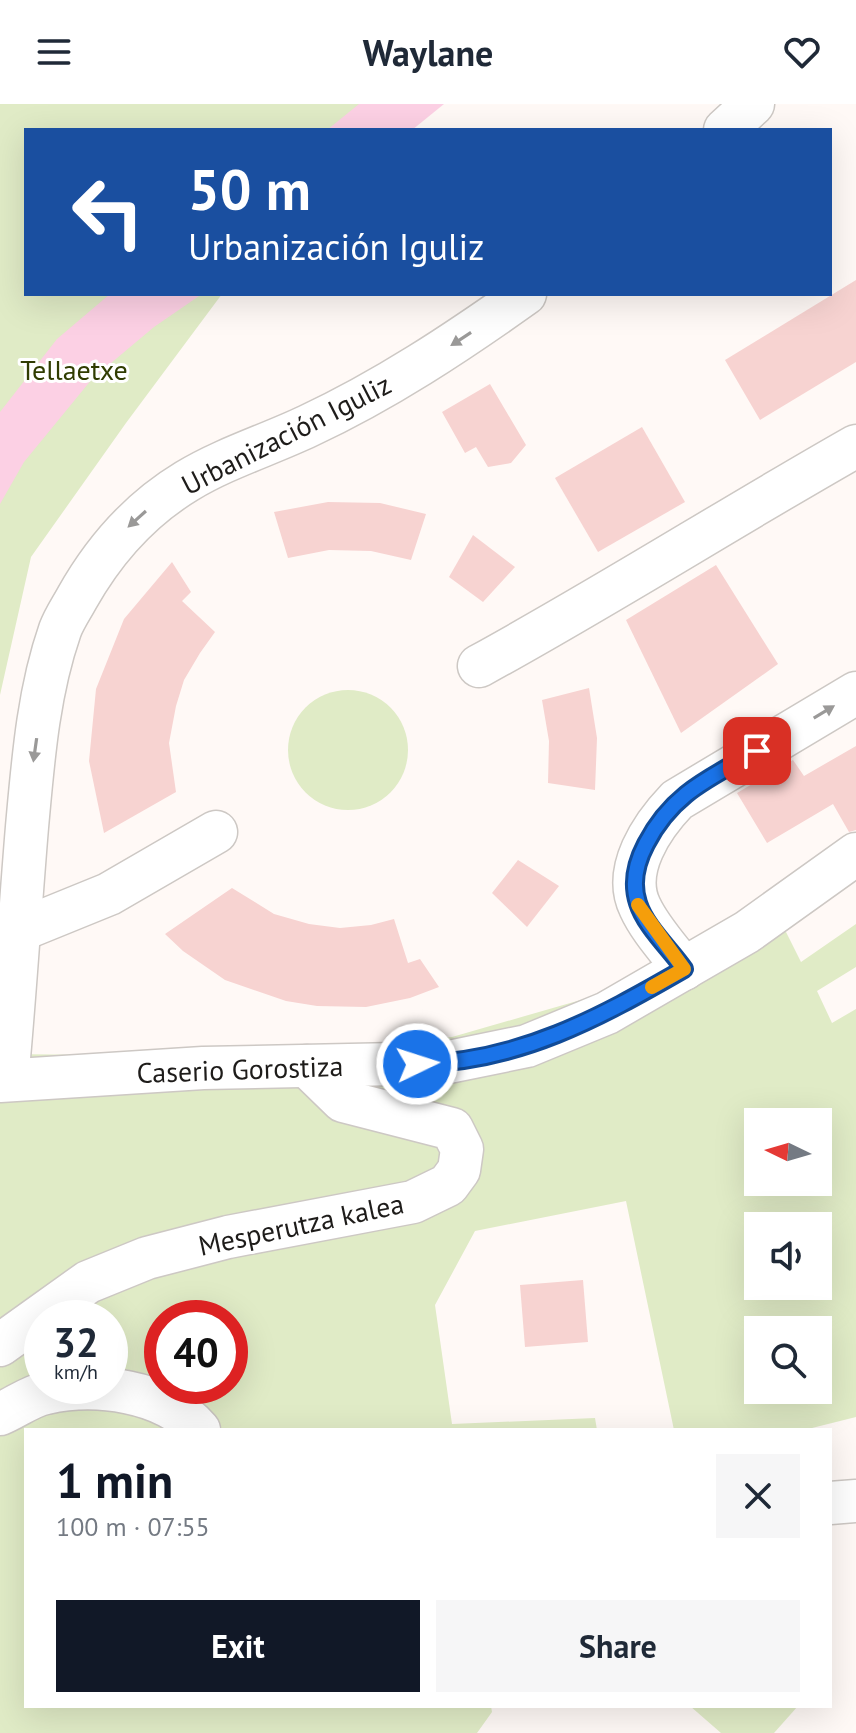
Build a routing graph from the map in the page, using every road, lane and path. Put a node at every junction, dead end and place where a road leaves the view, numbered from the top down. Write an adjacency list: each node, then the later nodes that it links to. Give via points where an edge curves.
1 (753, 104): 2 (street)
2 (727, 128)
3 (522, 296): 9 (street, Urbanización Iguliz, one-way to 9, via 383,387 186,481 119,536 60,627 44,685)
4 (856, 446): 5 (street)
5 (479, 666)
6 (856, 693): 10 (street, one-way to 6, via 638,905 637,862 655,825 677,800)
7 (216, 832): 9 (street, via 109,894)
8 (856, 854): 10 (street, Caserio Gorostiza, via 747,932)
9 (18, 931): 12 (street, Urbanización Iguliz)
10 (684, 969): 11 (street, Caserio Gorostiza, via 607,1013 527,1046 444,1063)
11 (307, 1066): 12 (street, Caserio Gorostiza); 13 (street, Mesperutza kalea, via 343,1101 452,1129 462,1149 459,1170 448,1185 413,1202 147,1258 88,1282)
12 (4, 1080)
13 (0, 1345)
14 (0, 1414): 15 (street, via 43,1393 96,1387 147,1396)
15 (197, 1428)
16 (856, 1501): 17 (street)
17 (832, 1503)

